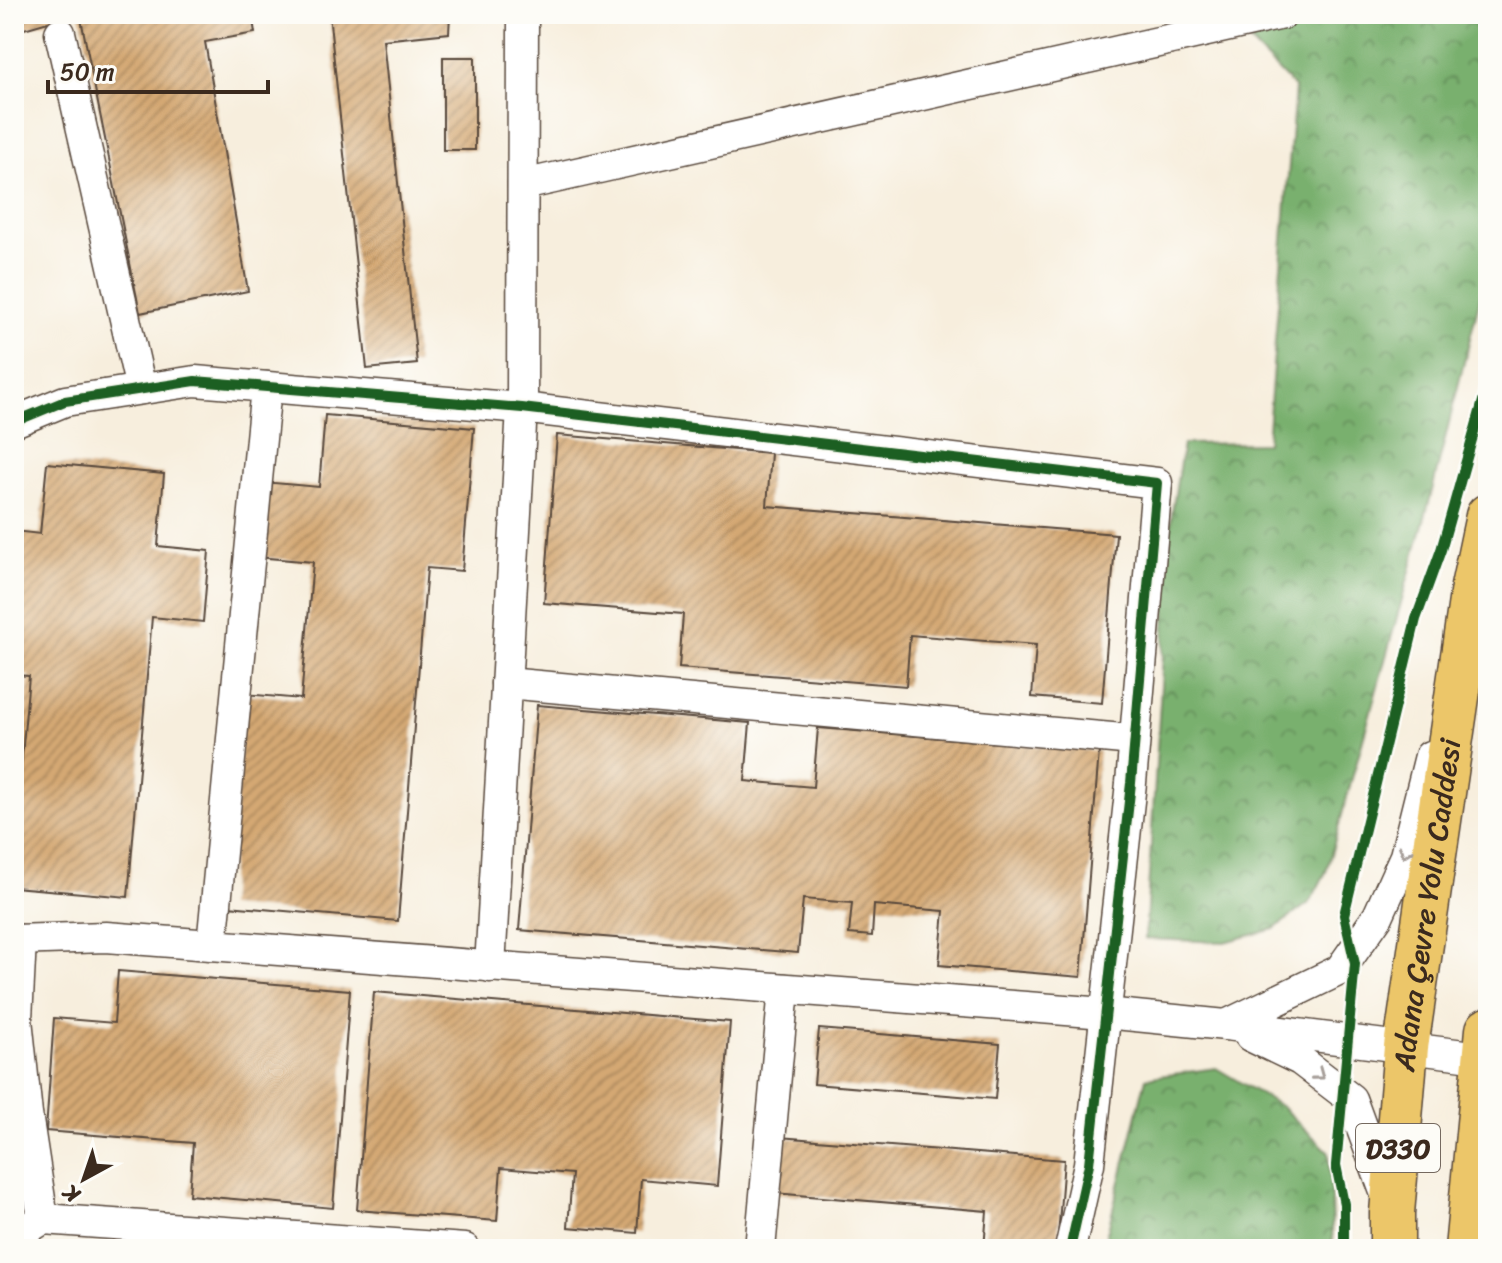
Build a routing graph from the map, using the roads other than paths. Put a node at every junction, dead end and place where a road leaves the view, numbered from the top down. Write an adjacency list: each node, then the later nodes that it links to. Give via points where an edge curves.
1 (523, 14): 4 (street)
2 (1283, 14): 4 (street)
3 (60, 33): 6 (street)
4 (523, 185): 7 (street)
5 (266, 387): 6 (street, via 195,381); 7 (street); 14 (street)
6 (141, 389): 8 (street, via 65,401)
7 (522, 408): 11 (street); 12 (street, via 1157,483)
8 (14, 422)
9 (1488, 516): 10 (highway, Adana Çevre Yolu Caddesi / D330)
10 (1473, 587): 18 (street, one-way to 18, via 1405,856 1378,916 1340,970); 19 (highway, Adana Çevre Yolu Caddesi / D330)
11 (506, 683): 12 (street); 15 (street)
12 (1134, 740): 17 (street)
13 (18, 940): 14 (street, via 106,937); 21 (street, via 17,1019)
14 (212, 945): 15 (street)
15 (490, 967): 16 (street)
16 (784, 989): 17 (street); 25 (street)
17 (1105, 1013): 18 (street); 26 (street, via 1089,1164)
18 (1226, 1025): 19 (street); 22 (street, one-way to 22, via 1300,1060 1351,1099)
19 (1406, 1047): 20 (street); 22 (highway, Adana Çevre Yolu Caddesi / D330)
20 (1487, 1048): 27 (highway, D330)
21 (43, 1219): 23 (street); 24 (street)
22 (1392, 1231)
23 (14, 1237)
24 (465, 1249)
25 (760, 1249)
26 (1070, 1249)
27 (1467, 1249)

